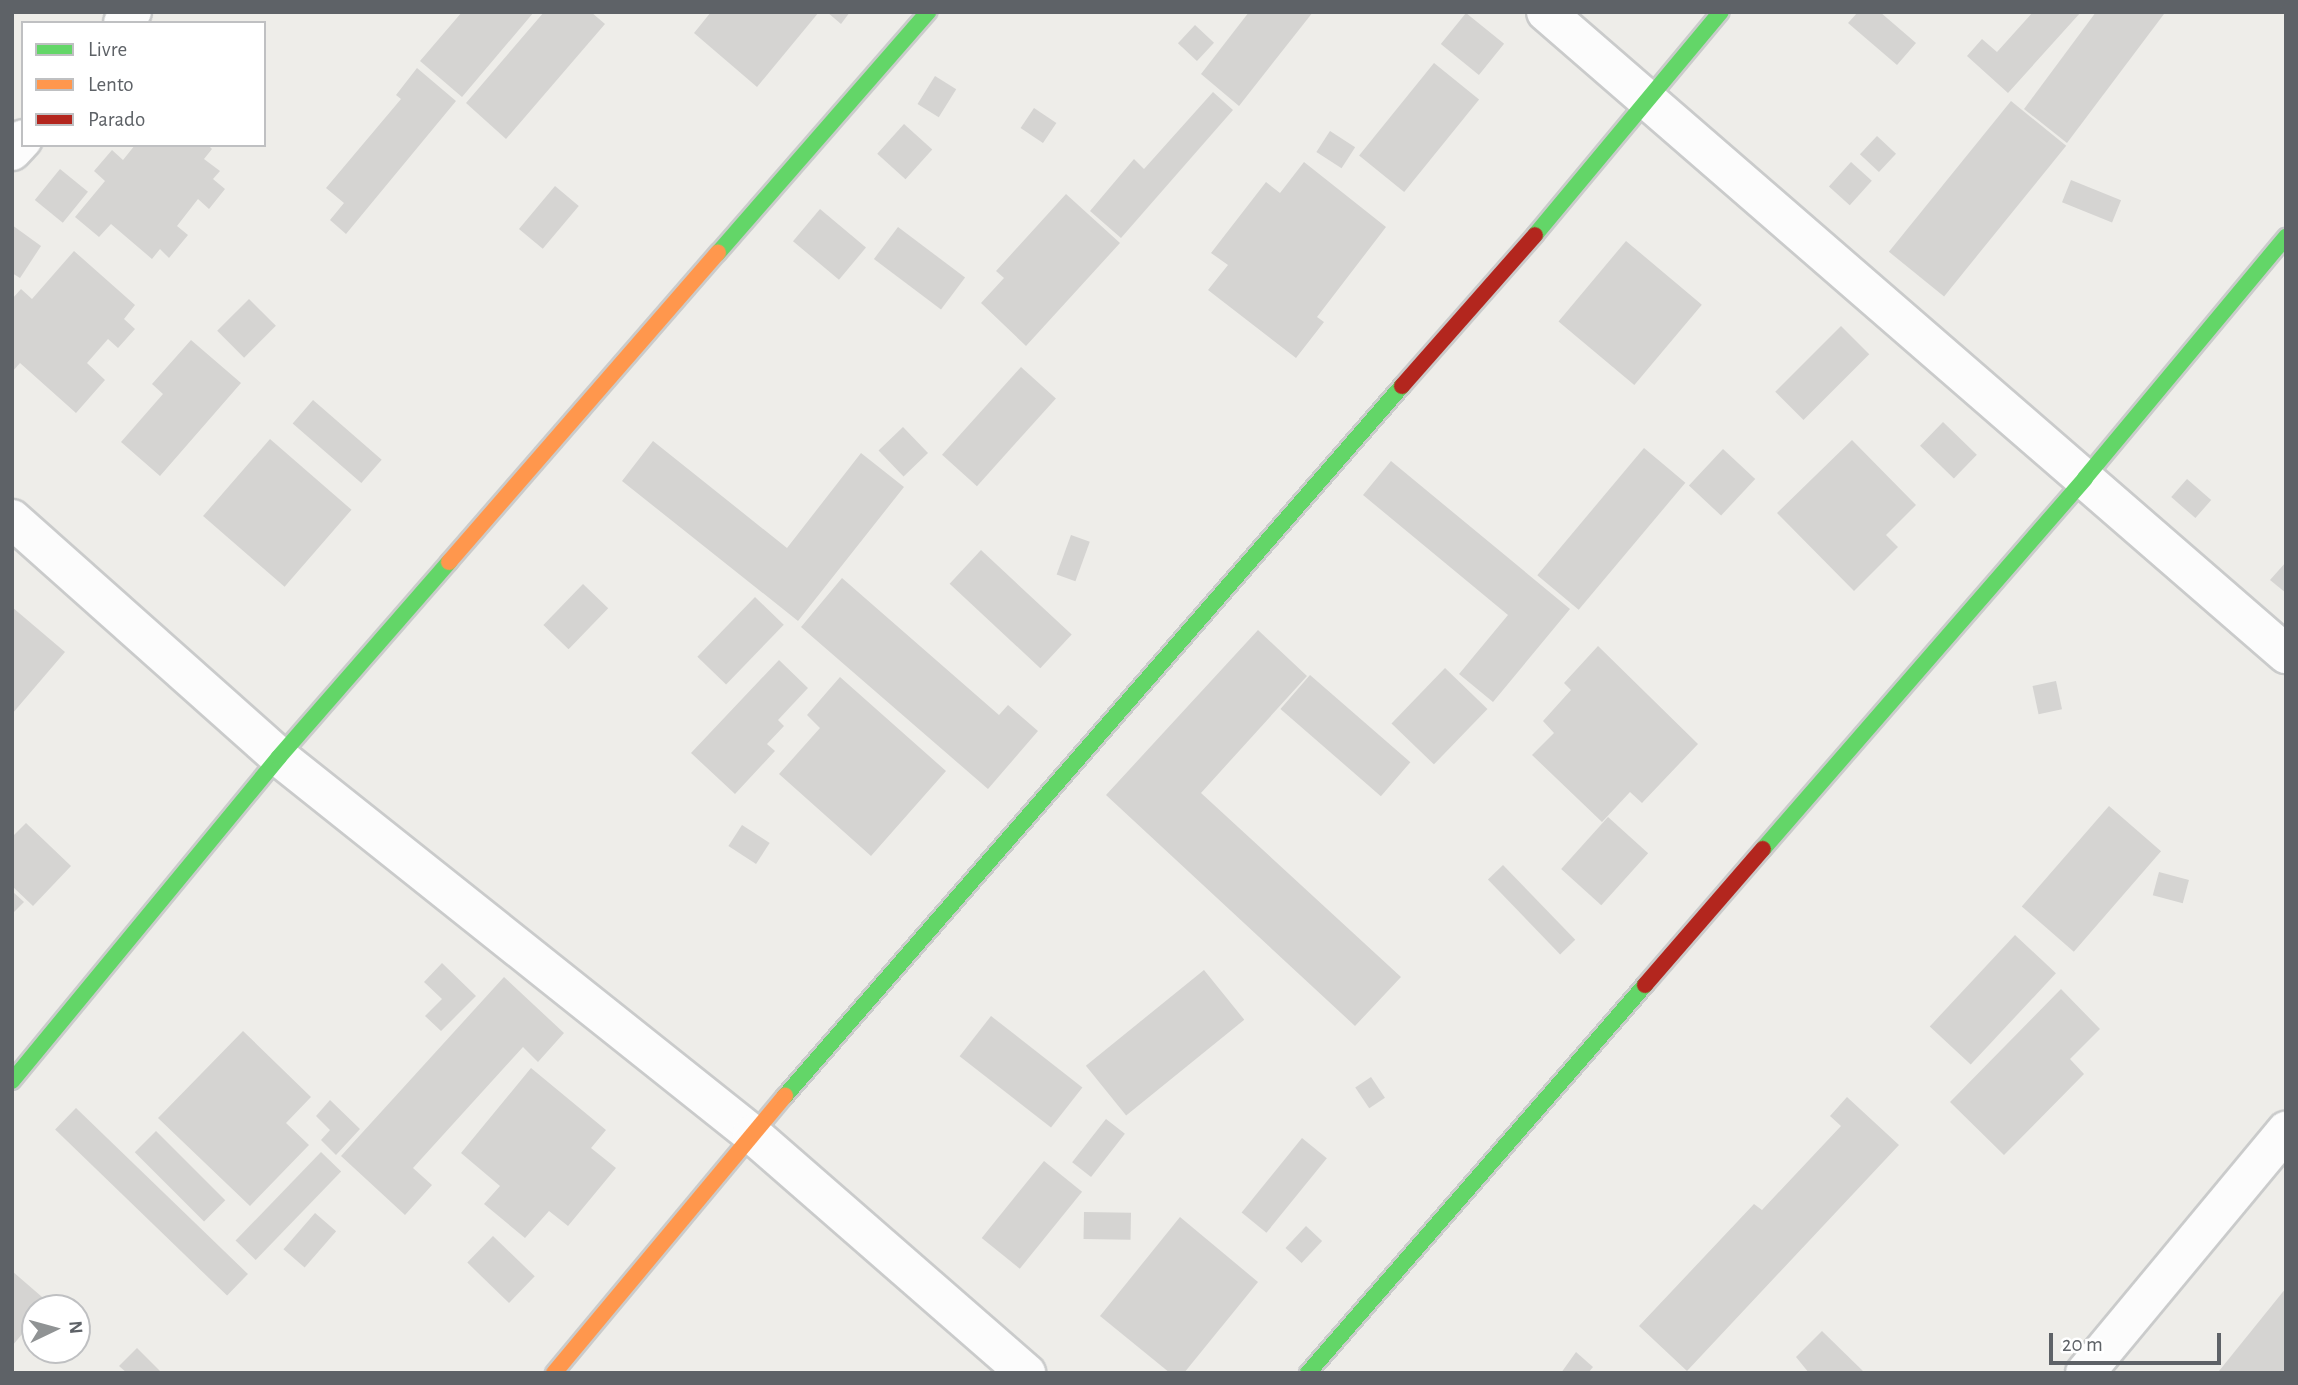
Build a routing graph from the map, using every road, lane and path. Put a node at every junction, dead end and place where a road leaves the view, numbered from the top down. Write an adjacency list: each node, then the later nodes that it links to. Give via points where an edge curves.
1 (929, 12): 9 (street)
2 (1546, 12): 4 (street)
3 (1721, 12): 4 (street)
4 (1649, 103): 6 (street); 12 (street)
5 (2286, 237): 6 (street)
6 (2085, 478): 8 (street); 15 (street)
7 (12, 519): 9 (street)
8 (2286, 654)
9 (279, 757): 10 (street); 12 (street)
10 (12, 1081)
11 (2286, 1131): 16 (street)
12 (752, 1134): 13 (street); 14 (street)
13 (554, 1373)
14 (1026, 1373)
15 (1308, 1373)
16 (2085, 1373)

